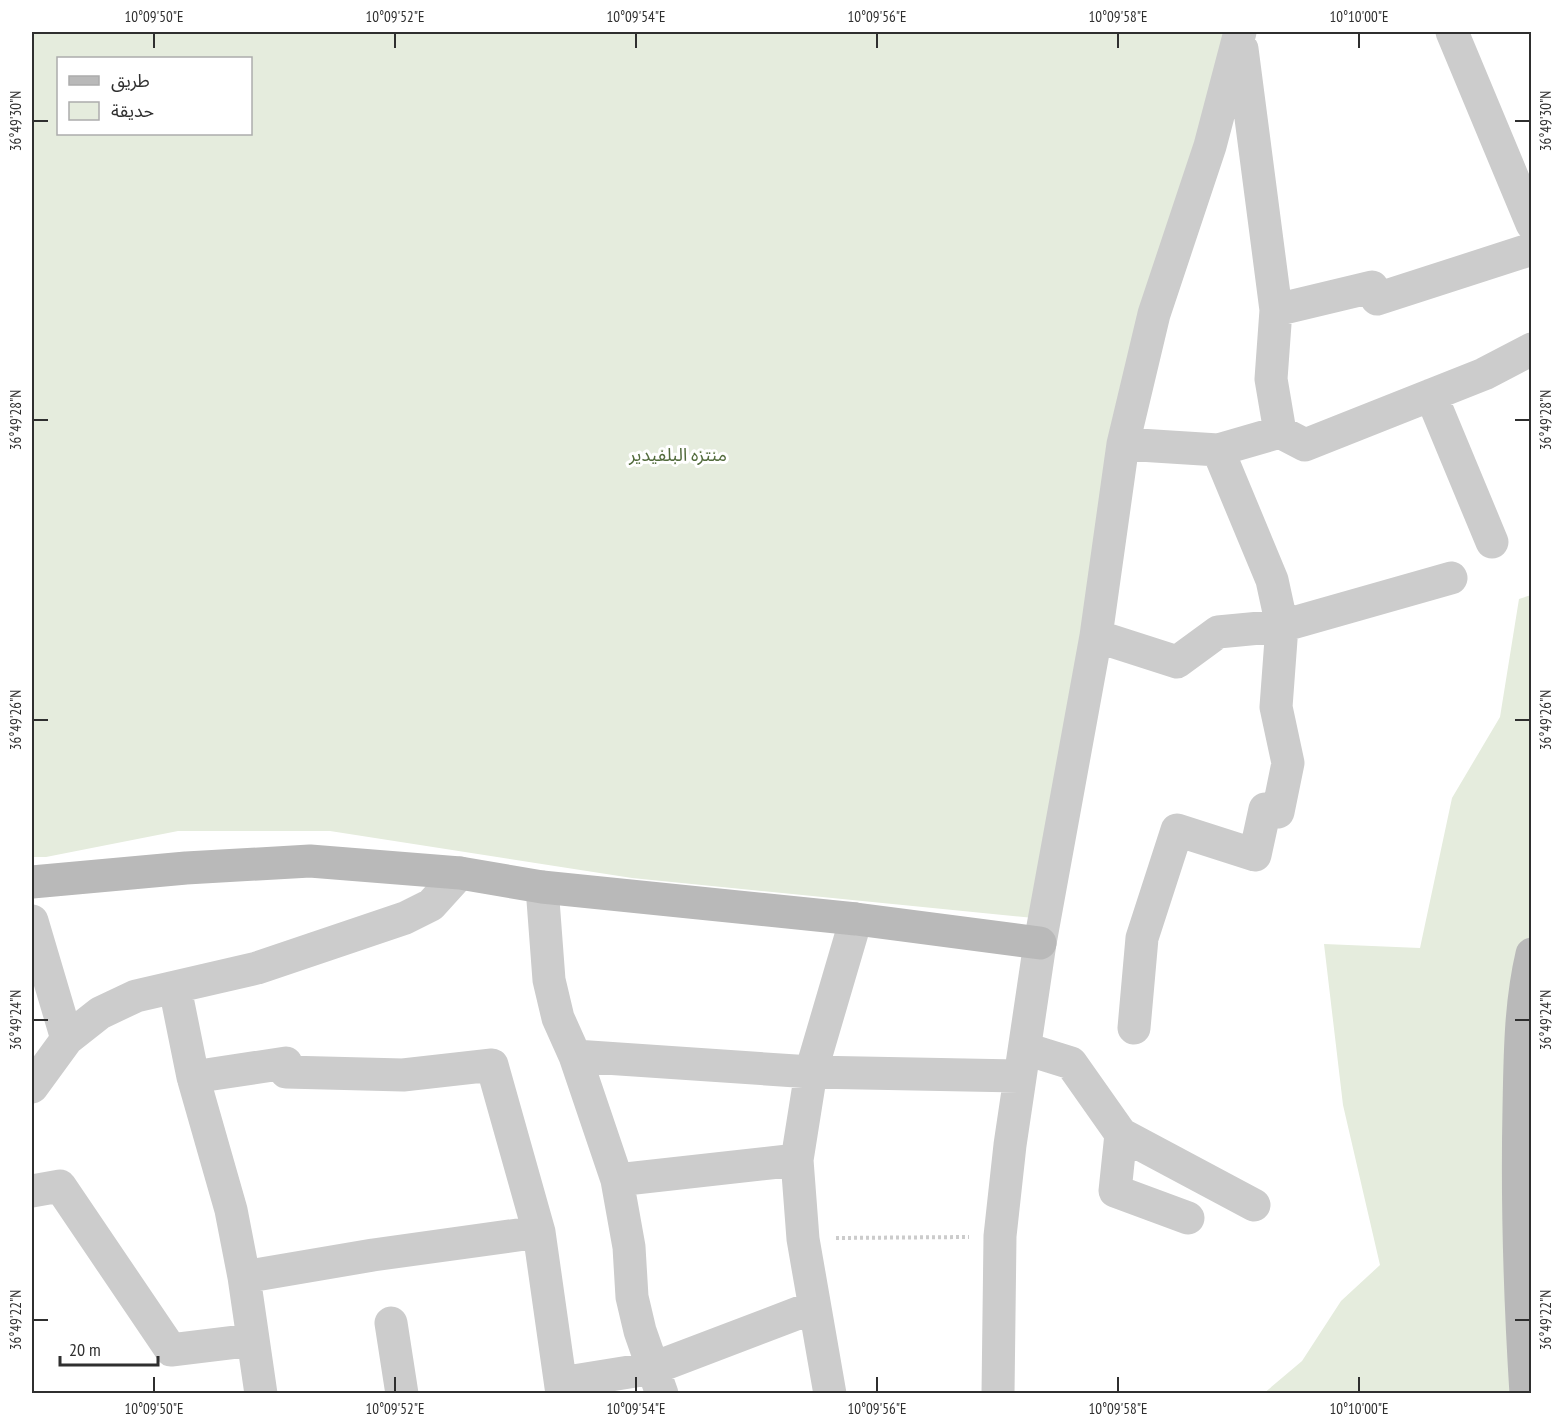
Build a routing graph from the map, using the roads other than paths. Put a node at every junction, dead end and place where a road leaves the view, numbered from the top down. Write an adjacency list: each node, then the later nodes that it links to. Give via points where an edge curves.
1 (1240, 32): 5 (street); 9 (street, via 1210,146 1154,314)
2 (1452, 32): 3 (street)
3 (1532, 224)
4 (1532, 249): 5 (street, via 1377,299 1372,287)
5 (1276, 310): 8 (street, via 1271,379)
6 (1532, 350): 7 (street)
7 (1431, 395): 8 (street, via 1305,445); 11 (street)
8 (1280, 432): 10 (street)
9 (1123, 444): 10 (street); 14 (street)
10 (1218, 450): 13 (street, via 1272,580)
11 (1492, 542)
12 (1451, 578): 13 (street)
13 (1281, 626): 14 (street, via 1218,632 1178,662); 23 (street, via 1276,707 1288,763 1278,812 1265,809 1255,855 1177,830 1142,938)
14 (1096, 636): 20 (street)
15 (460, 873): 16 (street, via 310,861); 17 (street); 22 (street, via 430,905 405,918 257,968)
16 (32, 882)
17 (542, 887): 18 (street); 25 (street, via 549,980 558,1018)
18 (856, 919): 20 (street); 27 (street)
19 (32, 921): 24 (street)
20 (1040, 944): 26 (street)
21 (1532, 954): 47 (street, via 1521,1037 1518,1141)
22 (175, 988): 24 (street, via 136,996 100,1012); 28 (street)
23 (1134, 1028)
24 (67, 1040): 29 (street)
25 (574, 1056): 27 (street); 32 (street)
26 (1023, 1062): 27 (street); 30 (street, via 1071,1063); 46 (street, via 1000,1236)
27 (811, 1072): 31 (street)
28 (193, 1077): 36 (street, via 286,1063 286,1072 403,1075 492,1065); 37 (street, via 231,1210)
29 (32, 1087)
30 (1121, 1134): 34 (street); 35 (street, via 1115,1191)
31 (798, 1160): 32 (street); 38 (street, via 803,1239)
32 (617, 1180): 41 (street, via 629,1247 632,1297)
33 (32, 1191): 40 (street, via 60,1186 171,1350)
34 (1254, 1205)
35 (1188, 1218)
36 (539, 1232): 37 (street); 42 (street)
37 (244, 1277): 40 (street)
38 (814, 1306): 41 (street); 45 (street)
39 (391, 1323): 44 (street)
40 (253, 1340): 43 (street)
41 (658, 1381): 42 (street)
42 (562, 1388)
43 (261, 1394)
44 (402, 1394)
45 (830, 1394)
46 (998, 1394)
47 (1526, 1394)

